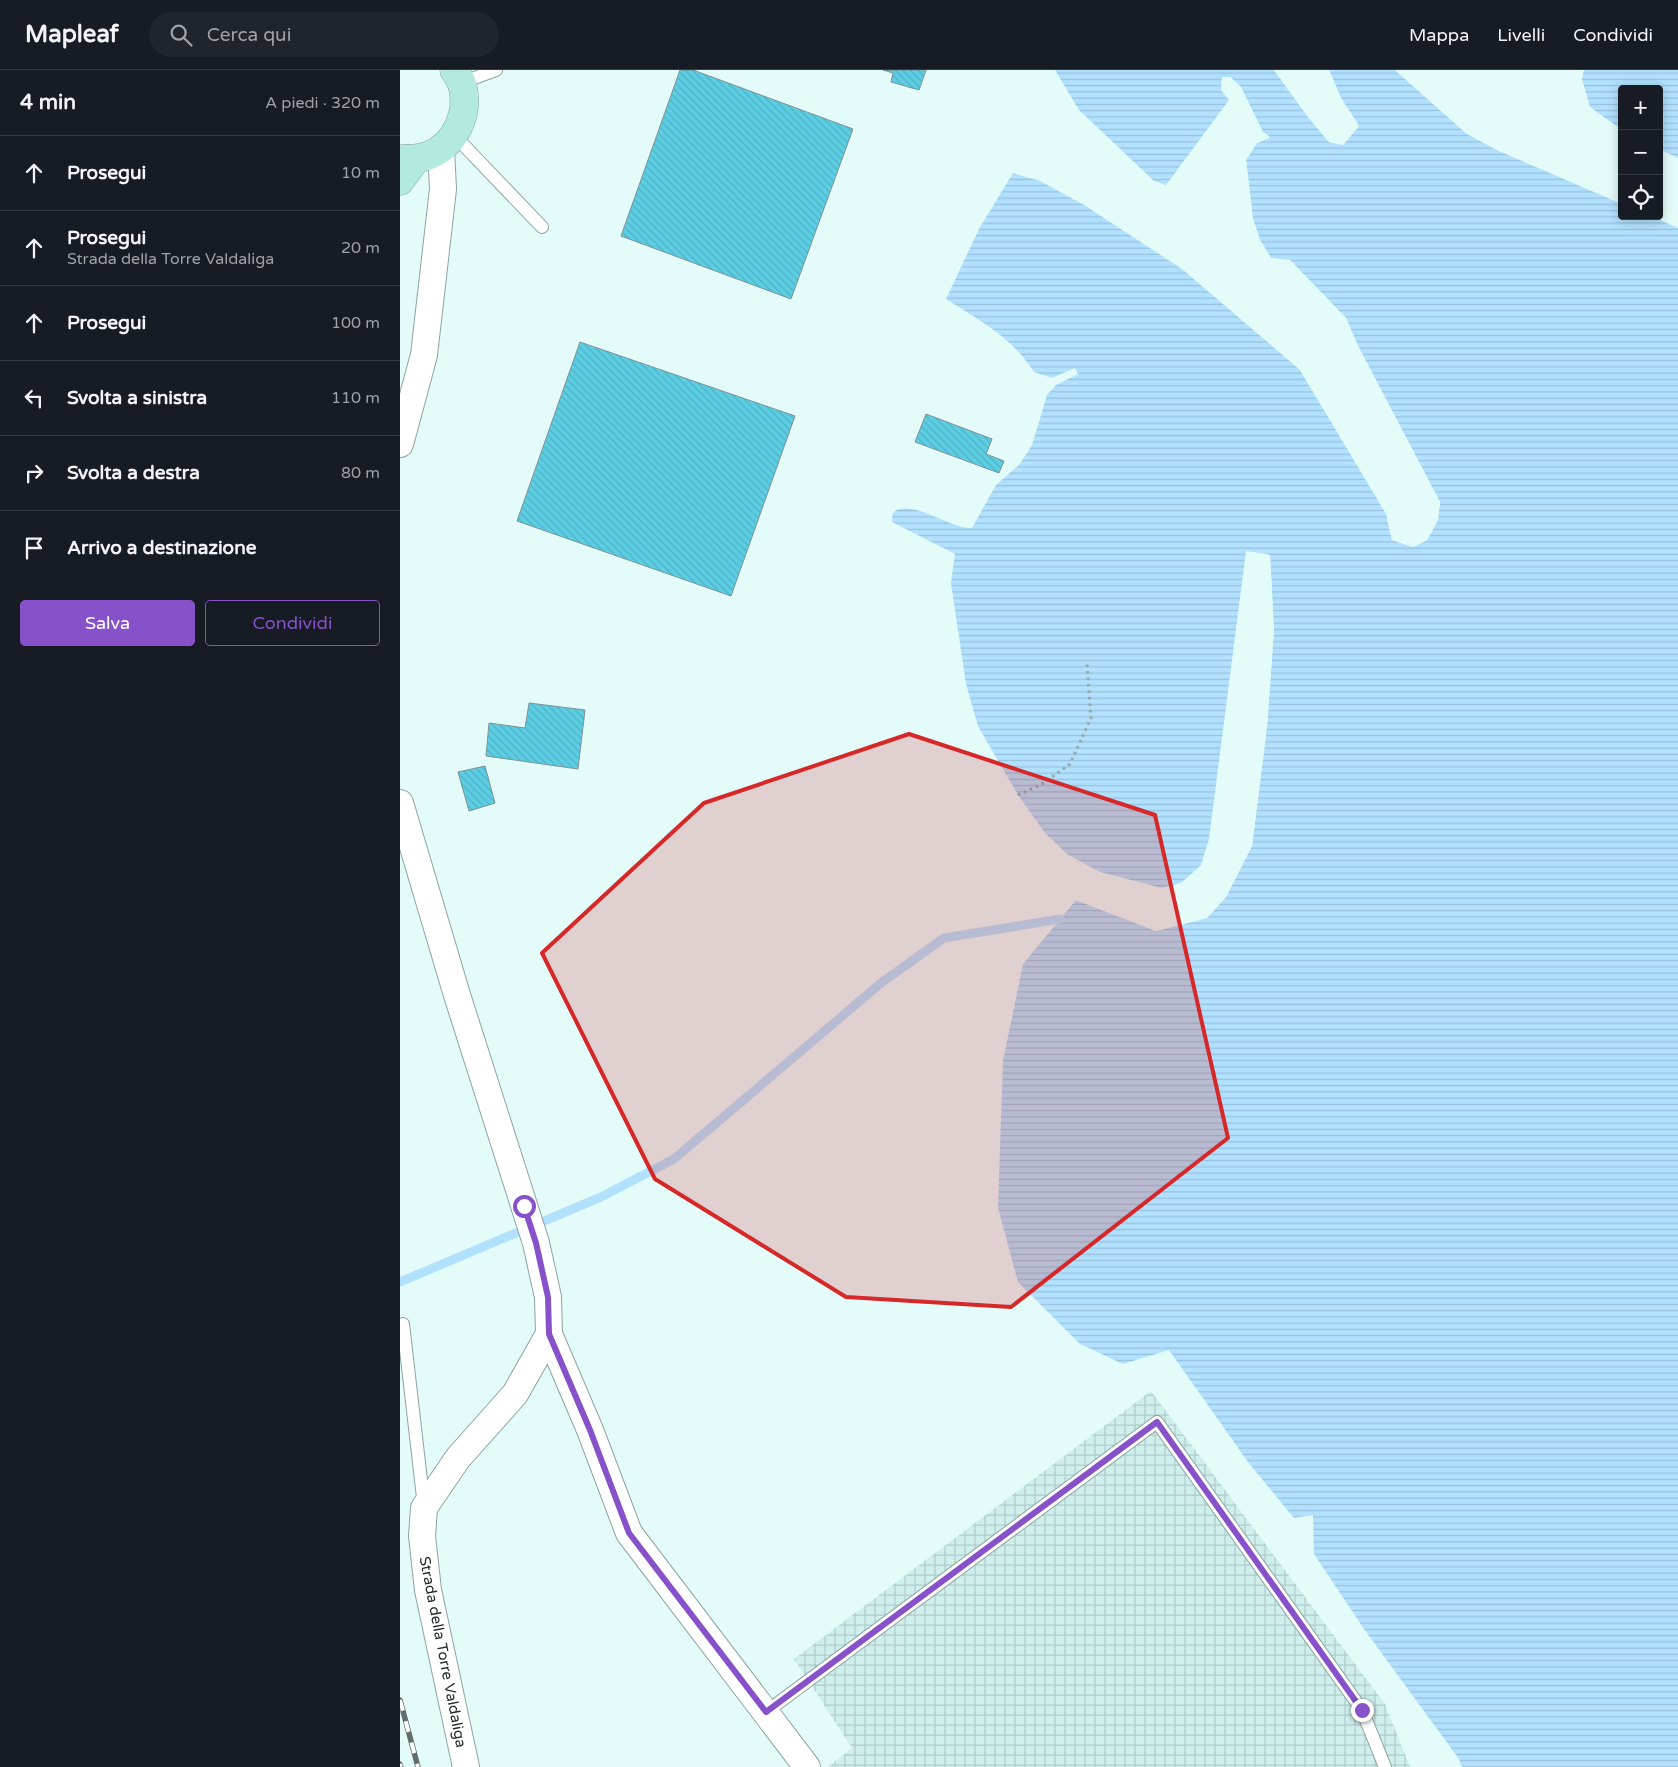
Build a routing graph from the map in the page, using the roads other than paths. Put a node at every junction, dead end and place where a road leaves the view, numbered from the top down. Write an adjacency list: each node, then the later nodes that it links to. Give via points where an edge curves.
1 (496, 70): 2 (lane)
2 (458, 77): 3 (street, via 464,101 462,119)
3 (447, 142): 4 (street, via 429,155); 6 (lane); 7 (street, via 424,356)
4 (408, 159): 5 (street)
5 (400, 181)
6 (542, 227)
7 (400, 444)
8 (400, 803): 10 (street, via 536,1243 548,1297)
9 (403, 1324): 11 (lane, Strada della Torre Valdaliga)
10 (549, 1334): 11 (street, via 515,1394 458,1458); 12 (street, via 629,1533)
11 (424, 1508): 13 (street, Strada della Torre Valdaliga, via 422,1536 428,1590)
12 (766, 1712): 14 (street); 15 (lane, via 1157,1422 1362,1710)
13 (466, 1767)
14 (807, 1767)
15 (1385, 1767)

